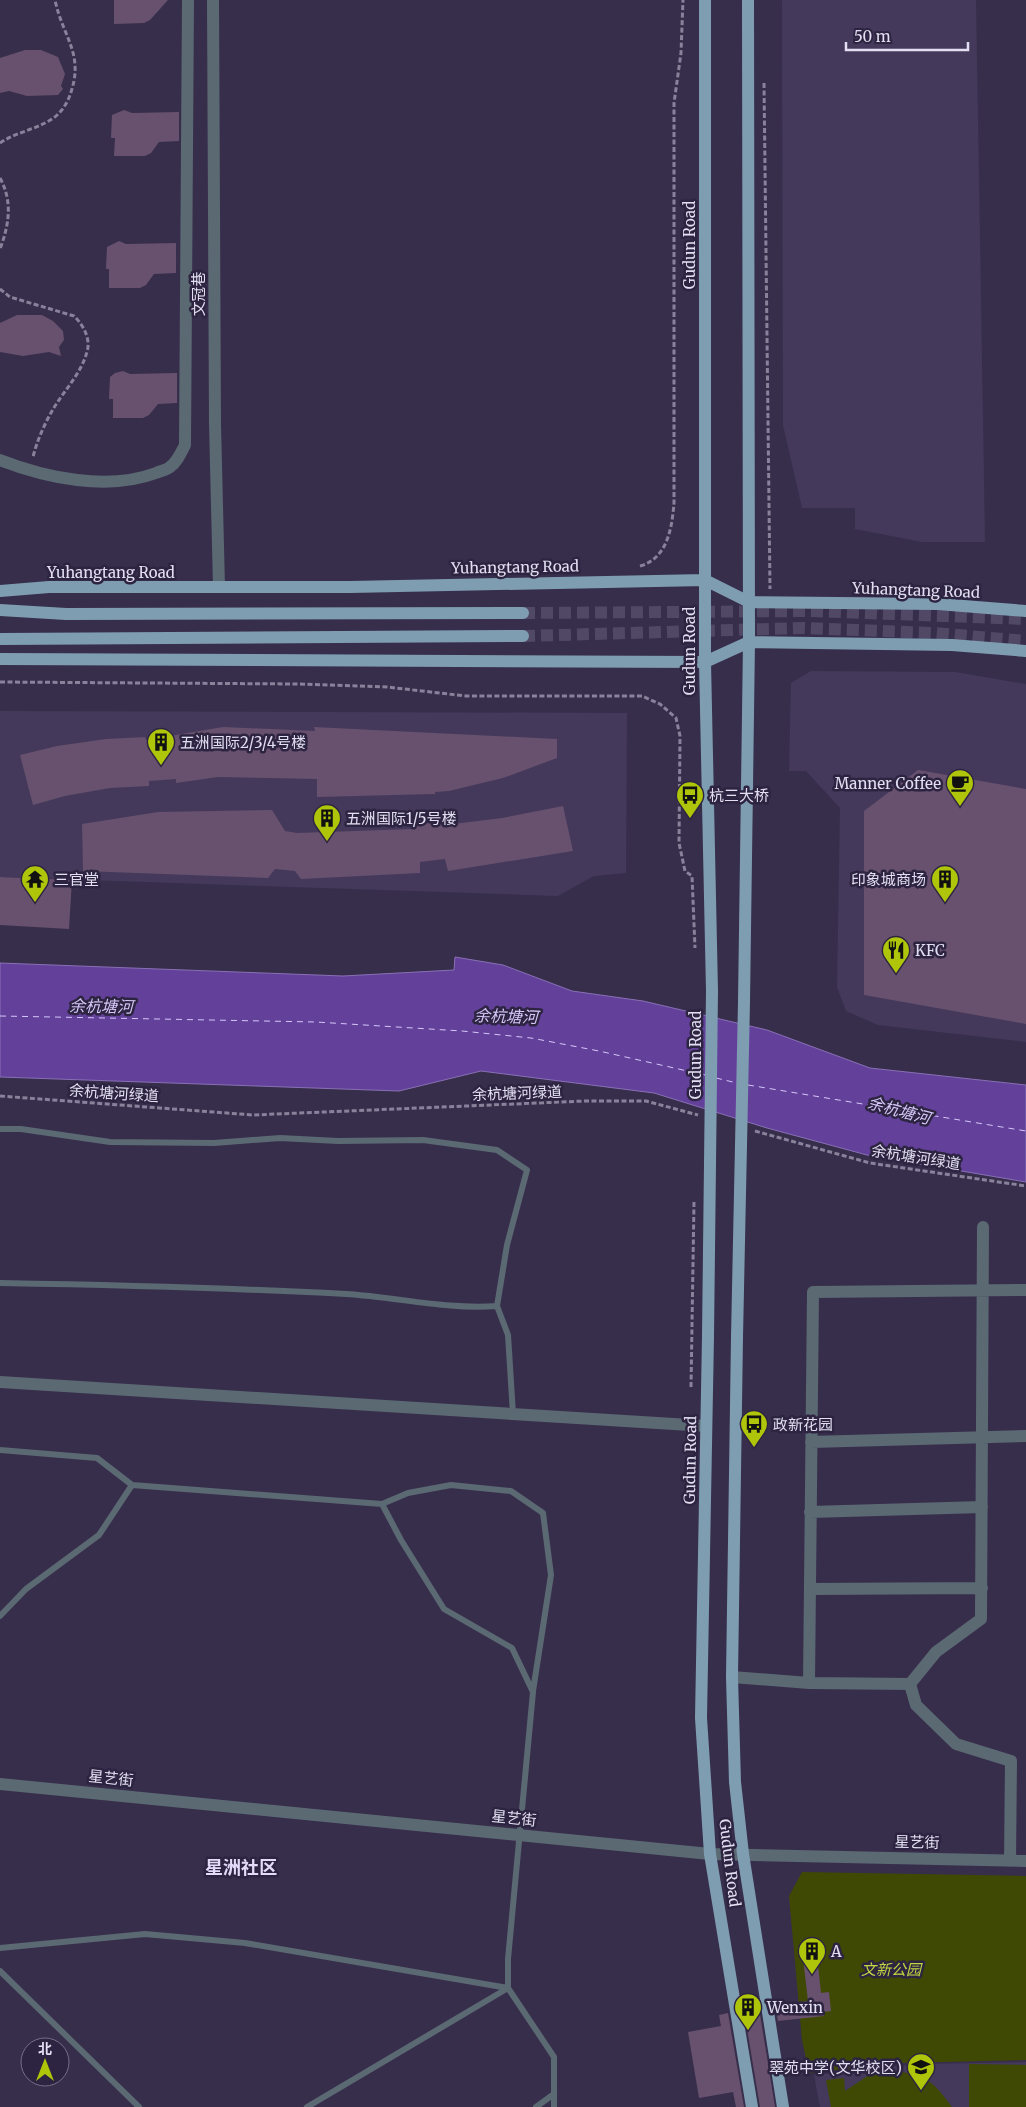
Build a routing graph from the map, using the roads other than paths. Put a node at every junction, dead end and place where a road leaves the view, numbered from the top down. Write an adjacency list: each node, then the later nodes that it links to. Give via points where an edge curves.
1 (188, 0): 5 (street, via 185,445 170,468 146,477 112,481 70,478)
2 (213, 0): 7 (street, 文冠巷)
3 (705, 0): 6 (main road, Gudun Road)
4 (748, 0): 9 (main road, Gudun Road)
5 (0, 460)
6 (705, 580): 7 (main road, Yuhangtang Road); 9 (main road, Yuhangtang Road); 18 (main road, Gudun Road)
7 (219, 587): 8 (main road, Yuhangtang Road, via 48,587)
8 (0, 591)
9 (748, 602): 11 (main road, Yuhangtang Road, via 938,604); 15 (main road, Gudun Road)
10 (0, 610): 12 (main road, via 66,614)
11 (1026, 611)
12 (523, 613)
13 (523, 636): 14 (main road)
14 (0, 639)
15 (748, 642): 16 (main road, via 952,645); 18 (main road); 39 (main road, Gudun Road, bridge)
16 (1026, 651)
17 (0, 659): 18 (main road)
18 (705, 662): 27 (main road, Gudun Road, bridge, via 712,991)
19 (0, 1129): 24 (lane, via 110,1142 214,1143 280,1138 423,1140 498,1150 527,1170 507,1245)
20 (983, 1227): 22 (street)
21 (0, 1283): 24 (lane, via 212,1287 365,1295 468,1308)
22 (983, 1290): 23 (street); 29 (street); 30 (street, via 813,1292)
23 (1026, 1290)
24 (498, 1306): 26 (lane, via 508,1335)
25 (0, 1382): 26 (street)
26 (513, 1414): 27 (street)
27 (706, 1426): 45 (main road, Gudun Road, via 701,1718)
28 (1026, 1436): 29 (street)
29 (982, 1437): 30 (street); 34 (street)
30 (811, 1442): 35 (street)
31 (0, 1450): 32 (lane, via 98,1458)
32 (132, 1486): 33 (lane); 38 (lane, via 99,1534 26,1589)
33 (382, 1504): 42 (lane, via 400,1540 444,1609 512,1648); 42 (lane, via 408,1492 451,1486 511,1491 543,1513 551,1575)
34 (982, 1507): 35 (street); 36 (street)
35 (810, 1512): 37 (street)
36 (982, 1588): 37 (street); 41 (street, via 982,1619 936,1652)
37 (810, 1589): 40 (street)
38 (0, 1616)
39 (732, 1677): 40 (street); 46 (main road, Gudun Road, via 735,1782)
40 (808, 1683): 41 (street)
41 (910, 1684): 47 (street, via 916,1704 956,1744 1011,1762)
42 (532, 1692): 44 (lane)
43 (0, 1784): 44 (street, 星艺街)
44 (518, 1835): 45 (street, 星艺街); 51 (lane)
45 (710, 1854): 46 (street, 星艺街); 57 (main road, Gudun Road)
46 (743, 1854): 47 (street, 星艺街); 58 (main road, Gudun Road)
47 (1010, 1861): 48 (street, 星艺街)
48 (1026, 1861)
49 (0, 1948): 51 (lane, via 146,1934 246,1943)
50 (0, 1971): 53 (lane)
51 (508, 1988): 52 (lane, via 554,2057); 54 (lane)
52 (554, 2094): 55 (lane); 56 (lane)
53 (139, 2107)
54 (307, 2107)
55 (536, 2107)
56 (554, 2107)
57 (752, 2107)
58 (783, 2107)

